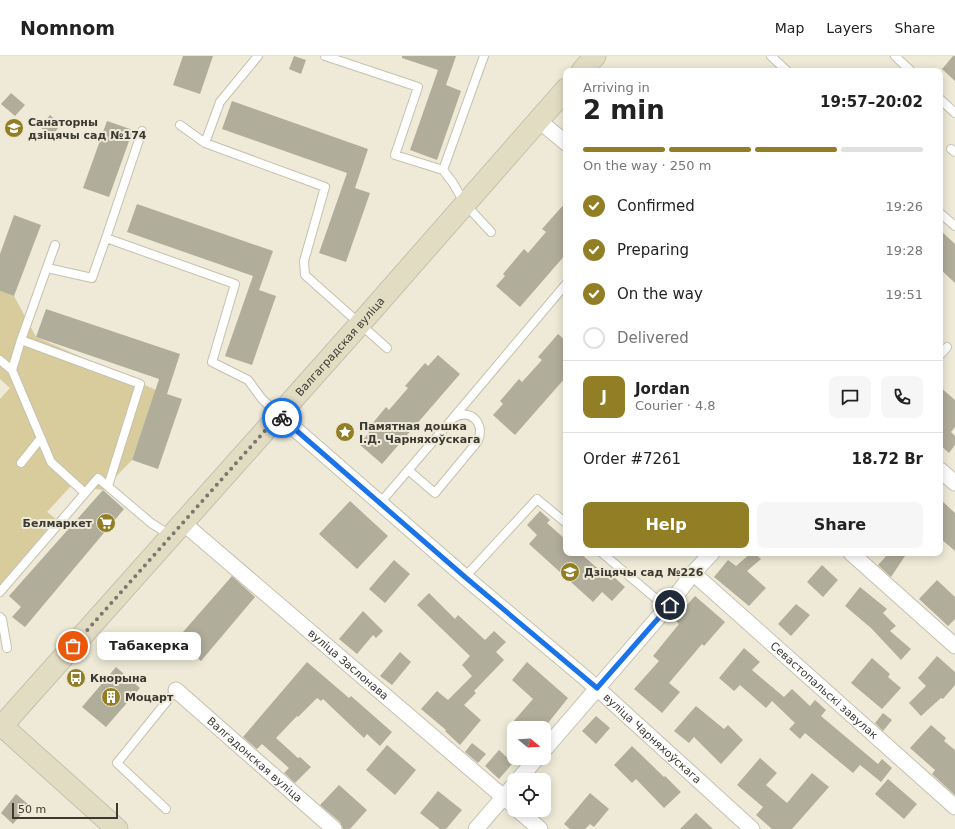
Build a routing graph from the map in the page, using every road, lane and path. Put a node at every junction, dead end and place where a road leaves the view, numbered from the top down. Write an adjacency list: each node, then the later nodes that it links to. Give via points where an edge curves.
1 (258, 56): 18 (lane, via 220,102)
2 (326, 56): 19 (lane, via 418,87 395,155)
3 (484, 56): 19 (lane)
4 (595, 56): 8 (main road)
5 (782, 56): 7 (lane)
6 (895, 56): 10 (lane)
7 (772, 57): 9 (lane)
8 (585, 68)
9 (784, 68)
10 (908, 68)
11 (563, 92): 14 (main road, Валгаградская вуліца)
12 (943, 102): 13 (lane)
13 (955, 113)
14 (538, 120): 17 (street); 20 (main road, Валгаградская вуліца)
15 (180, 125): 18 (lane)
16 (142, 131): 24 (lane)
17 (563, 141)
18 (205, 142): 28 (lane, via 325,187 304,261 306,275)
19 (443, 170): 20 (lane)
20 (465, 204): 23 (lane); 28 (main road, Валгаградская вуліца)
21 (943, 216): 22 (lane)
22 (955, 226)
23 (491, 232)
24 (106, 238): 26 (lane, via 92,278); 35 (lane, via 234,284 212,362 248,380)
25 (55, 245): 26 (lane)
26 (47, 268): 29 (lane)
27 (563, 288): 36 (lane)
28 (360, 324): 31 (lane); 35 (main road, Валгаградская вуліца)
29 (21, 340): 34 (lane); 42 (lane, via 140,384)
30 (947, 347): 32 (lane)
31 (387, 348)
32 (943, 352)
33 (0, 360): 34 (lane)
34 (12, 370): 37 (lane)
35 (279, 415): 44 (street, вуліца Чарняхоўскага); 46 (main road, Валгаградская вуліца)
36 (453, 418): 39 (lane); 39 (lane, via 464,414 473,417 479,424 481,435 435,493)
37 (41, 438): 38 (lane); 43 (lane, via 51,462)
38 (21, 463)
39 (408, 470): 44 (lane)
40 (943, 473): 41 (street)
41 (955, 483)
42 (108, 486): 43 (lane, via 98,478); 46 (lane, via 151,522)
43 (85, 493): 52 (lane)
44 (380, 503): 51 (street, вуліца Чарняхоўскага)
45 (563, 521): 51 (lane, via 537,499)
46 (176, 529): 59 (main road, Валгаградская вуліца); 63 (street, вуліца Заслонава)
47 (606, 556): 53 (lane)
48 (709, 556): 50 (street)
49 (854, 556): 55 (street)
50 (693, 573): 53 (street); 65 (street, Севастопальскі завулак)
51 (465, 577): 57 (street, вуліца Чарняхоўскага)
52 (0, 592)
53 (667, 608): 57 (street)
54 (0, 617): 56 (lane)
55 (955, 646)
56 (7, 648)
57 (597, 688): 60 (street); 72 (street, вуліца Чарняхоўскага)
58 (176, 690): 66 (lane, via 117,762); 69 (street, Валгадонская вуліца)
59 (1, 726): 68 (main road)
60 (551, 742)
61 (531, 765): 62 (street)
62 (524, 773)
63 (507, 800)
64 (507, 804): 70 (street)
65 (955, 807)
66 (166, 809)
67 (526, 817): 71 (street)
68 (117, 829)
69 (334, 829)
70 (476, 829)
71 (540, 829)
72 (752, 829)

